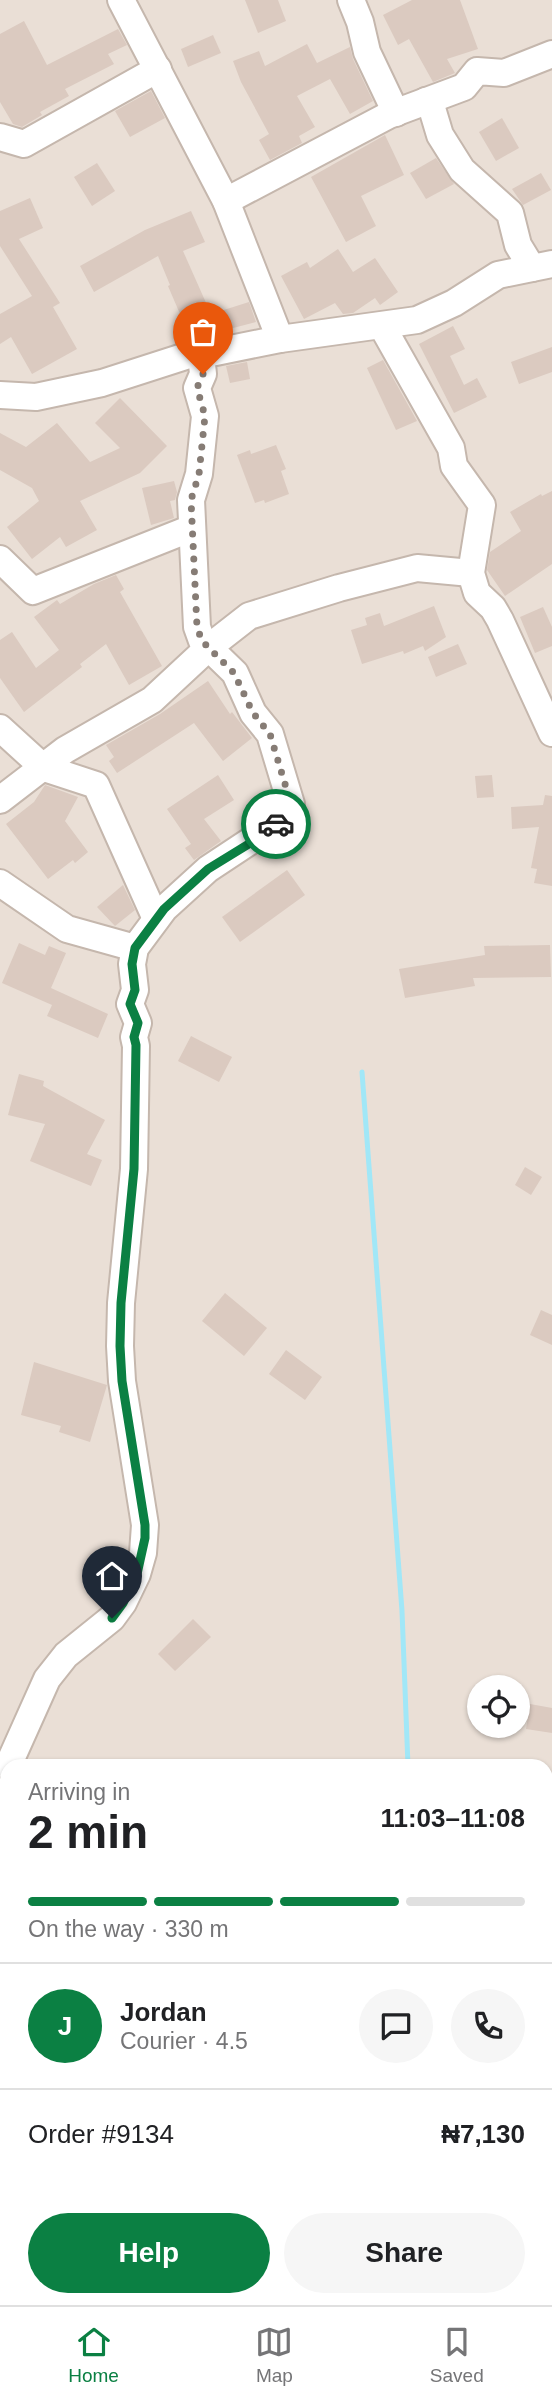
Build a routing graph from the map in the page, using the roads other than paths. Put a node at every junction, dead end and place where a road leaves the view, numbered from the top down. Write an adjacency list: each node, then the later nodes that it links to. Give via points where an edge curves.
1 (121, 0): 4 (street)
2 (351, 0): 6 (street, via 367,52)
3 (552, 54): 5 (street, via 504,73 477,71 464,88)
4 (158, 69): 7 (street, via 24,144); 8 (street)
5 (426, 101): 6 (street); 9 (street, via 462,170 510,213 517,245)
6 (396, 113): 8 (street)
7 (0, 137)
8 (226, 201): 11 (street)
9 (542, 266): 10 (street, via 498,275 432,315)
10 (382, 326): 11 (street); 16 (street, via 451,448 454,466 482,505)
11 (280, 340): 12 (street)
12 (201, 355): 13 (street); 14 (street, via 203,374 197,388 205,416 199,474 191,500)
13 (1, 405)
14 (192, 528): 15 (street, via 33,590); 17 (street, via 196,616)
15 (0, 559)
16 (471, 573): 17 (street, via 417,568 339,589 249,616); 18 (street, via 477,593 493,608)
17 (208, 648): 21 (street, via 152,700 65,750); 24 (street, via 234,673 253,713 270,734 291,804 279,822 208,869)
18 (542, 681): 20 (street)
19 (0, 728): 21 (street)
20 (552, 733)
21 (44, 768): 22 (street); 24 (street, via 96,785)
22 (0, 800)
23 (0, 883): 25 (street, via 67,929)
24 (156, 919): 25 (street)
25 (135, 948): 26 (street, via 135,990 130,1004 138,1023 134,1037 134,1169 120,1346 145,1525 143,1553 137,1574 112,1618 66,1656 47,1679)
26 (10, 1759)

